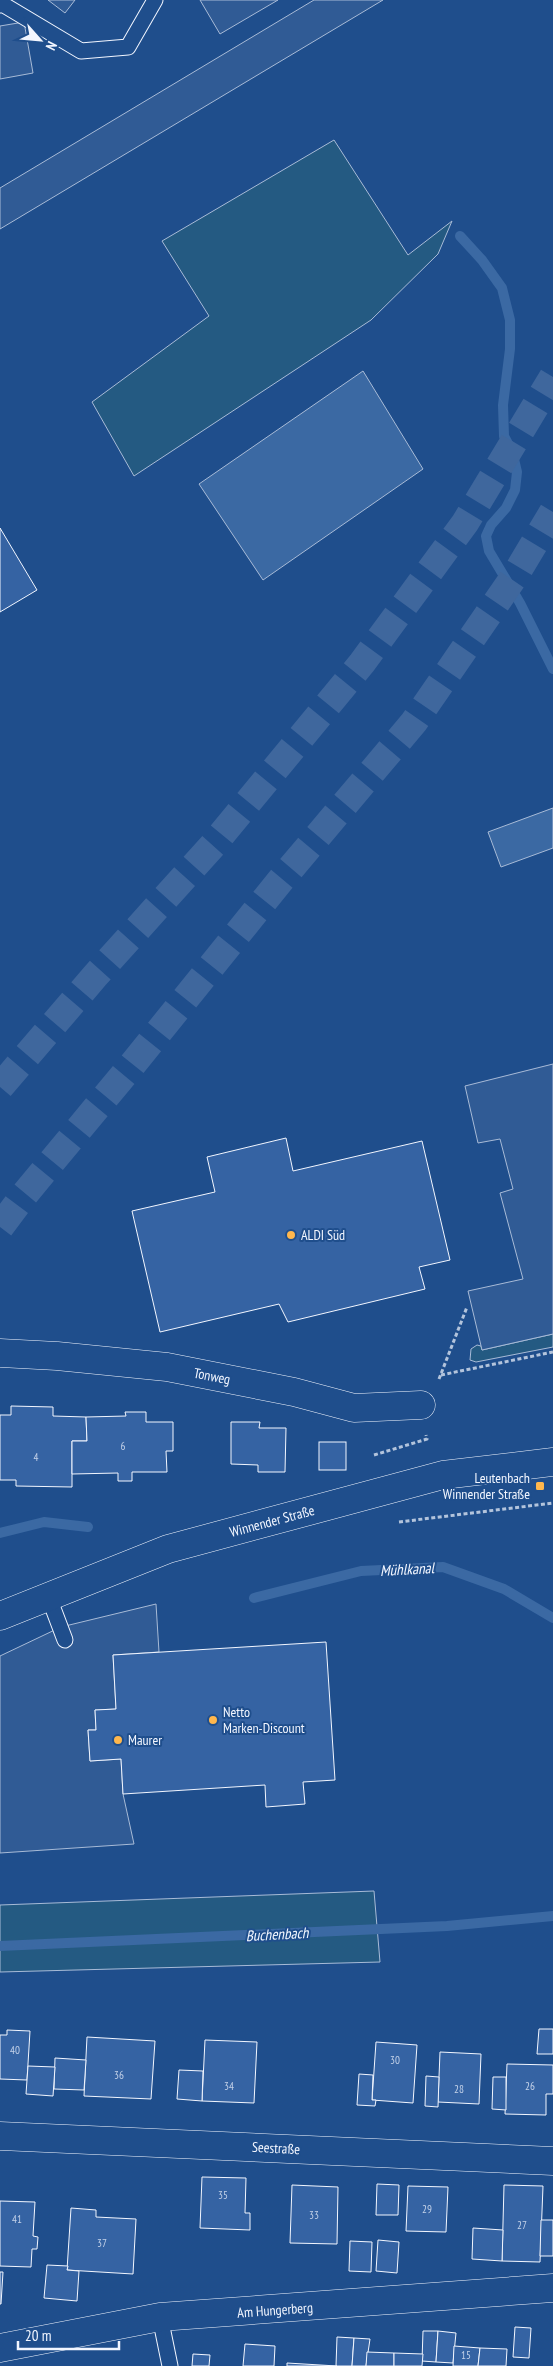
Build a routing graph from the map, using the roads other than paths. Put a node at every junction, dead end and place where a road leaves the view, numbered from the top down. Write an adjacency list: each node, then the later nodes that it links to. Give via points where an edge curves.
1 (155, 0): 2 (lane, via 128,47 81,51 4,5)
2 (0, 6)
3 (0, 1353): 4 (street, Tonweg, via 167,1367 294,1392 354,1408)
4 (421, 1405)
5 (553, 1462): 6 (street, Winnender Straße, via 443,1475 168,1549)
6 (48, 1595): 7 (street, Winnender Straße); 8 (lane)
7 (0, 1616)
8 (65, 1640)
9 (0, 2136): 10 (street, Seestraße)
10 (553, 2161)
11 (553, 2288): 12 (street, Am Hungerberg)
12 (160, 2318): 13 (street, Am Hungerberg); 14 (lane)
13 (0, 2348)
14 (170, 2366)

